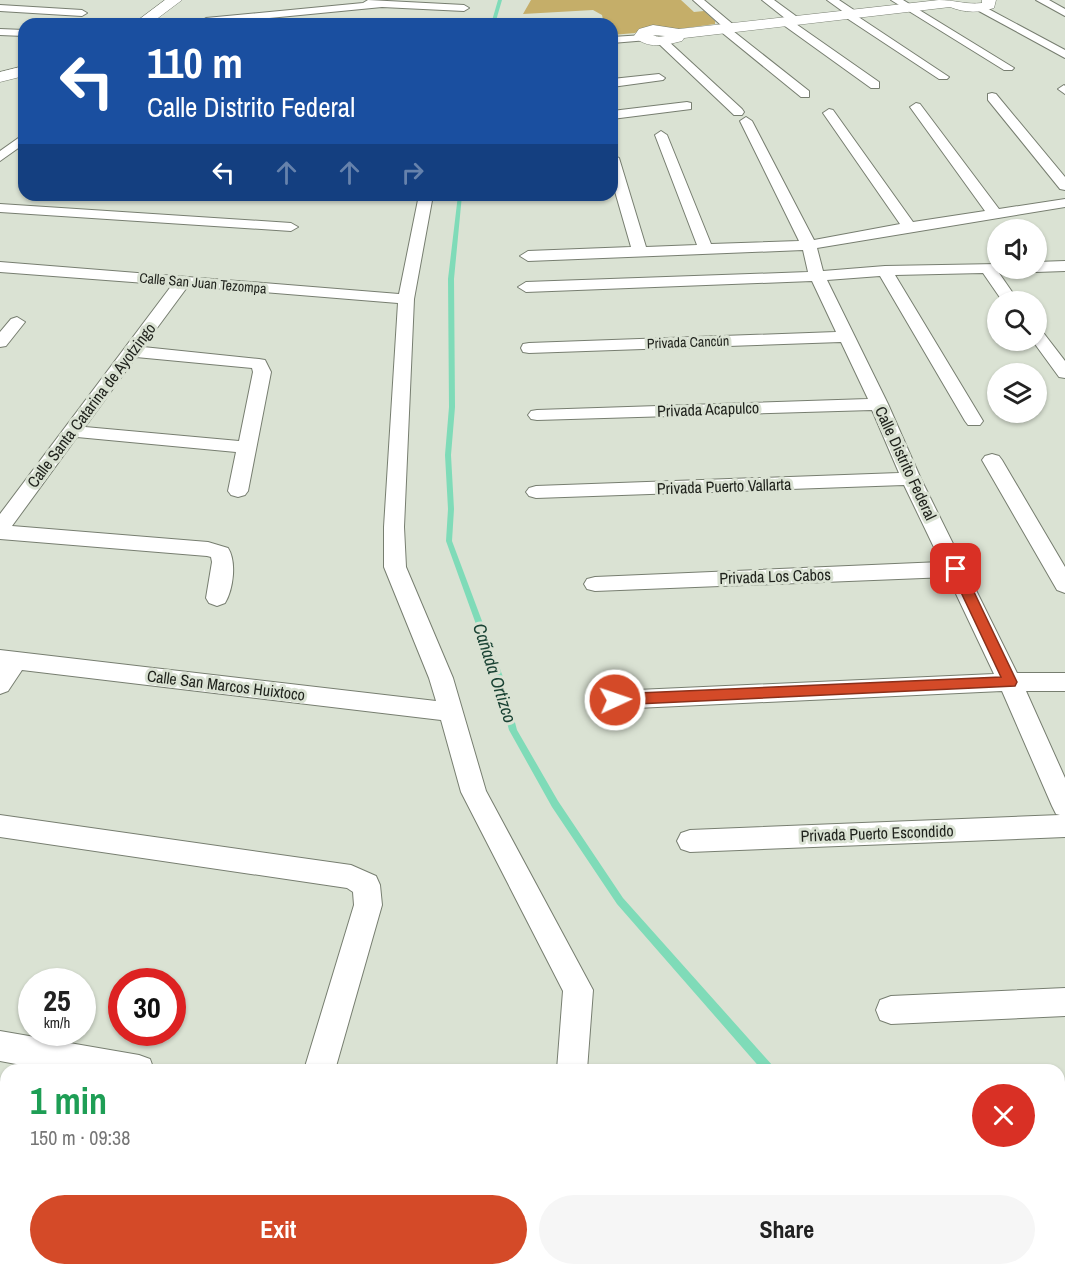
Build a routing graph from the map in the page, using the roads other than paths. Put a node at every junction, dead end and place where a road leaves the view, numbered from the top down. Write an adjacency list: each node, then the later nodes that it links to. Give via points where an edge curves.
1 (312, 0): 8 (street)
2 (698, 0): 20 (street)
3 (767, 0): 19 (street)
4 (832, 0): 14 (street)
5 (1041, 0): 13 (street)
6 (949, 2): 9 (street); 10 (street)
7 (172, 3): 16 (street); 17 (street)
8 (381, 4): 12 (street); 18 (street)
9 (902, 4): 14 (street); 27 (street)
10 (985, 4): 26 (street)
11 (0, 8): 15 (street, via 87,10)
12 (464, 8)
13 (1065, 13)
14 (851, 15): 19 (street); 30 (street)
15 (72, 18)
16 (149, 18)
17 (159, 18)
18 (228, 18)
19 (791, 21): 20 (street); 34 (street)
20 (727, 28): 24 (street); 36 (street)
21 (0, 32): 22 (street)
22 (18, 37)
23 (644, 38): 24 (street, via 642,34 665,30); 25 (street)
24 (670, 38): 56 (street, Calle Distrito Federal, via 742,116)
25 (618, 40)
26 (1065, 55)
27 (1008, 68)
28 (18, 72): 29 (street)
29 (0, 77)
30 (943, 77)
31 (659, 78): 32 (street)
32 (618, 82)
33 (18, 84): 35 (street)
34 (875, 85)
35 (0, 86)
36 (806, 94)
37 (992, 97): 47 (street)
38 (687, 106): 41 (street)
39 (916, 107): 52 (street)
40 (830, 113): 54 (street)
41 (618, 115)
42 (661, 135): 57 (street)
43 (18, 141): 44 (street)
44 (1, 156): 45 (street)
45 (18, 156)
46 (618, 179): 58 (street)
47 (1065, 186)
48 (425, 201): 68 (street)
49 (1065, 203): 52 (street)
50 (0, 208): 53 (street)
51 (300, 214): 53 (street)
52 (995, 214): 54 (street)
53 (291, 227): 55 (street)
54 (909, 227): 56 (street)
55 (281, 244)
56 (809, 246): 57 (street); 65 (street, Calle Distrito Federal)
57 (706, 250): 58 (street)
58 (640, 254): 59 (street)
59 (528, 256)
60 (1065, 266): 62 (street)
61 (0, 267): 66 (street, Calle San Juan Tezompa)
62 (1047, 267)
63 (987, 270): 64 (street)
64 (885, 271): 65 (street); 78 (street)
65 (817, 276): 67 (street); 70 (street, Calle Distrito Federal)
66 (183, 282): 68 (street, Calle San Juan Tezompa); 74 (street, Calle Santa Catarina de Ayotzingo)
67 (526, 287)
68 (406, 299): 95 (street, via 395,567)
69 (17, 322): 71 (street)
70 (847, 337): 72 (street, Privada Cancún); 76 (street, Calle Distrito Federal)
71 (0, 341)
72 (529, 348)
73 (1047, 349): 75 (street)
74 (131, 351): 79 (street, Calle Santa Catarina de Ayotzingo); 80 (street, via 260,364 262,372)
75 (1065, 373)
76 (879, 404): 77 (street, Privada Acapulco); 82 (street, Calle Distrito Federal)
77 (537, 415)
78 (974, 421)
79 (72, 431): 80 (street); 85 (street, Calle Santa Catarina de Ayotzingo)
80 (246, 447): 83 (street)
81 (992, 459): 88 (street)
82 (911, 479): 84 (street, Privada Puerto Vallarta); 86 (street, Calle Distrito Federal)
83 (238, 491)
84 (536, 492)
85 (0, 530): 89 (street, via 221,553)
86 (956, 569): 87 (street, Privada Los Cabos); 91 (street, Calle Distrito Federal)
87 (595, 584)
88 (1065, 585)
89 (217, 598)
90 (8, 660): 93 (street); 95 (street, Calle San Marcos Huixtoco)
91 (1010, 682): 92 (street); 94 (street); 96 (street, Calle Distrito Federal)
92 (1065, 682)
93 (0, 685)
94 (615, 700)
95 (451, 712): 105 (street, via 474,792 578,990)
96 (1065, 806)
97 (0, 826): 104 (street, via 351,878 366,885 368,905)
98 (1065, 826): 99 (street, Privada Puerto Escondido)
99 (690, 841)
100 (1065, 1002): 101 (street)
101 (891, 1010)
102 (0, 1046): 103 (street)
103 (104, 1064)
104 (321, 1064)
105 (573, 1064)

